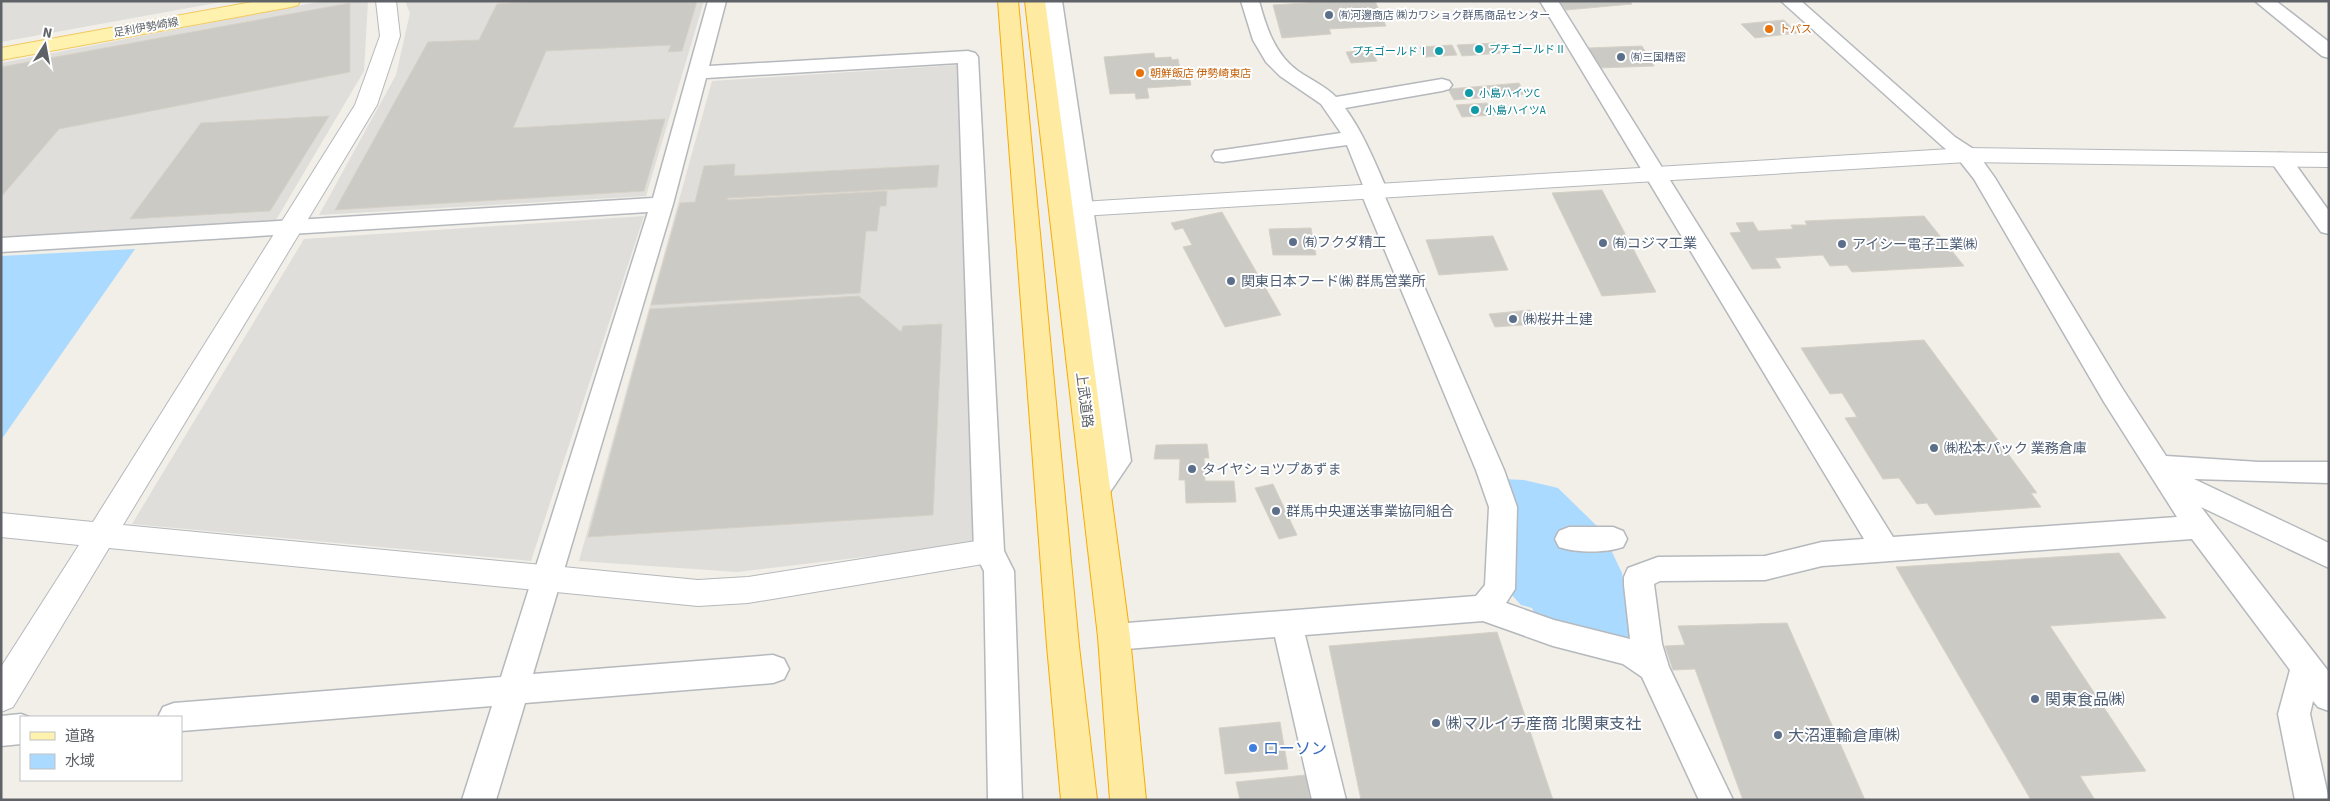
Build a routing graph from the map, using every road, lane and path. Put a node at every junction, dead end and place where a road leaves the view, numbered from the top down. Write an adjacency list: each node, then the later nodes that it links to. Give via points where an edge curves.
1 (291, 1): 12 (main road, 足利伊勢崎線)
2 (386, 1): 26 (street, via 390,36 366,105)
3 (717, 1): 13 (street)
4 (1008, 1): 53 (highway)
5 (1034, 1): 30 (highway, 上武道路)
6 (1053, 1): 24 (street)
7 (1250, 1): 15 (street, via 1255,22 1271,54 1285,71)
8 (1549, 1): 21 (street)
9 (1790, 1): 17 (street)
10 (2264, 1): 11 (street)
11 (2329, 52)
12 (1, 54)
13 (698, 72): 23 (street); 37 (street, via 968,57)
14 (1442, 85): 15 (street)
15 (1331, 104): 16 (street)
16 (1353, 138): 18 (street); 22 (street)
17 (1968, 155): 19 (street); 21 (street); 28 (street)
18 (1223, 156)
19 (2280, 159): 20 (street); 25 (street)
20 (2329, 160)
21 (1654, 174): 22 (street); 36 (street)
22 (1374, 192): 24 (street); 40 (street, via 1503,507 1500,590)
23 (662, 204): 26 (street); 39 (street)
24 (1081, 209): 30 (street, via 1116,461)
25 (2329, 227)
26 (290, 228): 27 (street); 33 (street)
27 (1, 245)
28 (2161, 472): 29 (street); 32 (street); 38 (street)
29 (2329, 473)
30 (1096, 490): 42 (highway, 上武道路)
31 (1, 525): 33 (street)
32 (2199, 527): 36 (street); 45 (street)
33 (100, 535): 39 (street); 47 (street)
34 (1613, 538): 35 (street)
35 (1569, 539)
36 (1885, 548): 43 (street, via 1822,554 1765,568 1658,569 1640,577 1646,644)
37 (989, 551): 39 (street, via 748,590 698,594); 52 (street, via 999,571)
38 (2329, 556)
39 (547, 580): 46 (street)
40 (1484, 608): 41 (street); 43 (street, via 1553,633 1632,653)
41 (1287, 623): 42 (street); 55 (street)
42 (1114, 637): 54 (highway, 上武道路)
43 (1653, 668): 56 (street)
44 (773, 669): 46 (street)
45 (2320, 679): 57 (street, via 2294,714)
46 (512, 691): 48 (street); 51 (street)
47 (1, 697)
48 (182, 716)
49 (20, 729): 50 (street)
50 (1, 730)
51 (479, 800)
52 (1005, 800)
53 (1079, 800)
54 (1128, 800)
55 (1330, 800)
56 (1716, 800)
57 (2312, 800)

